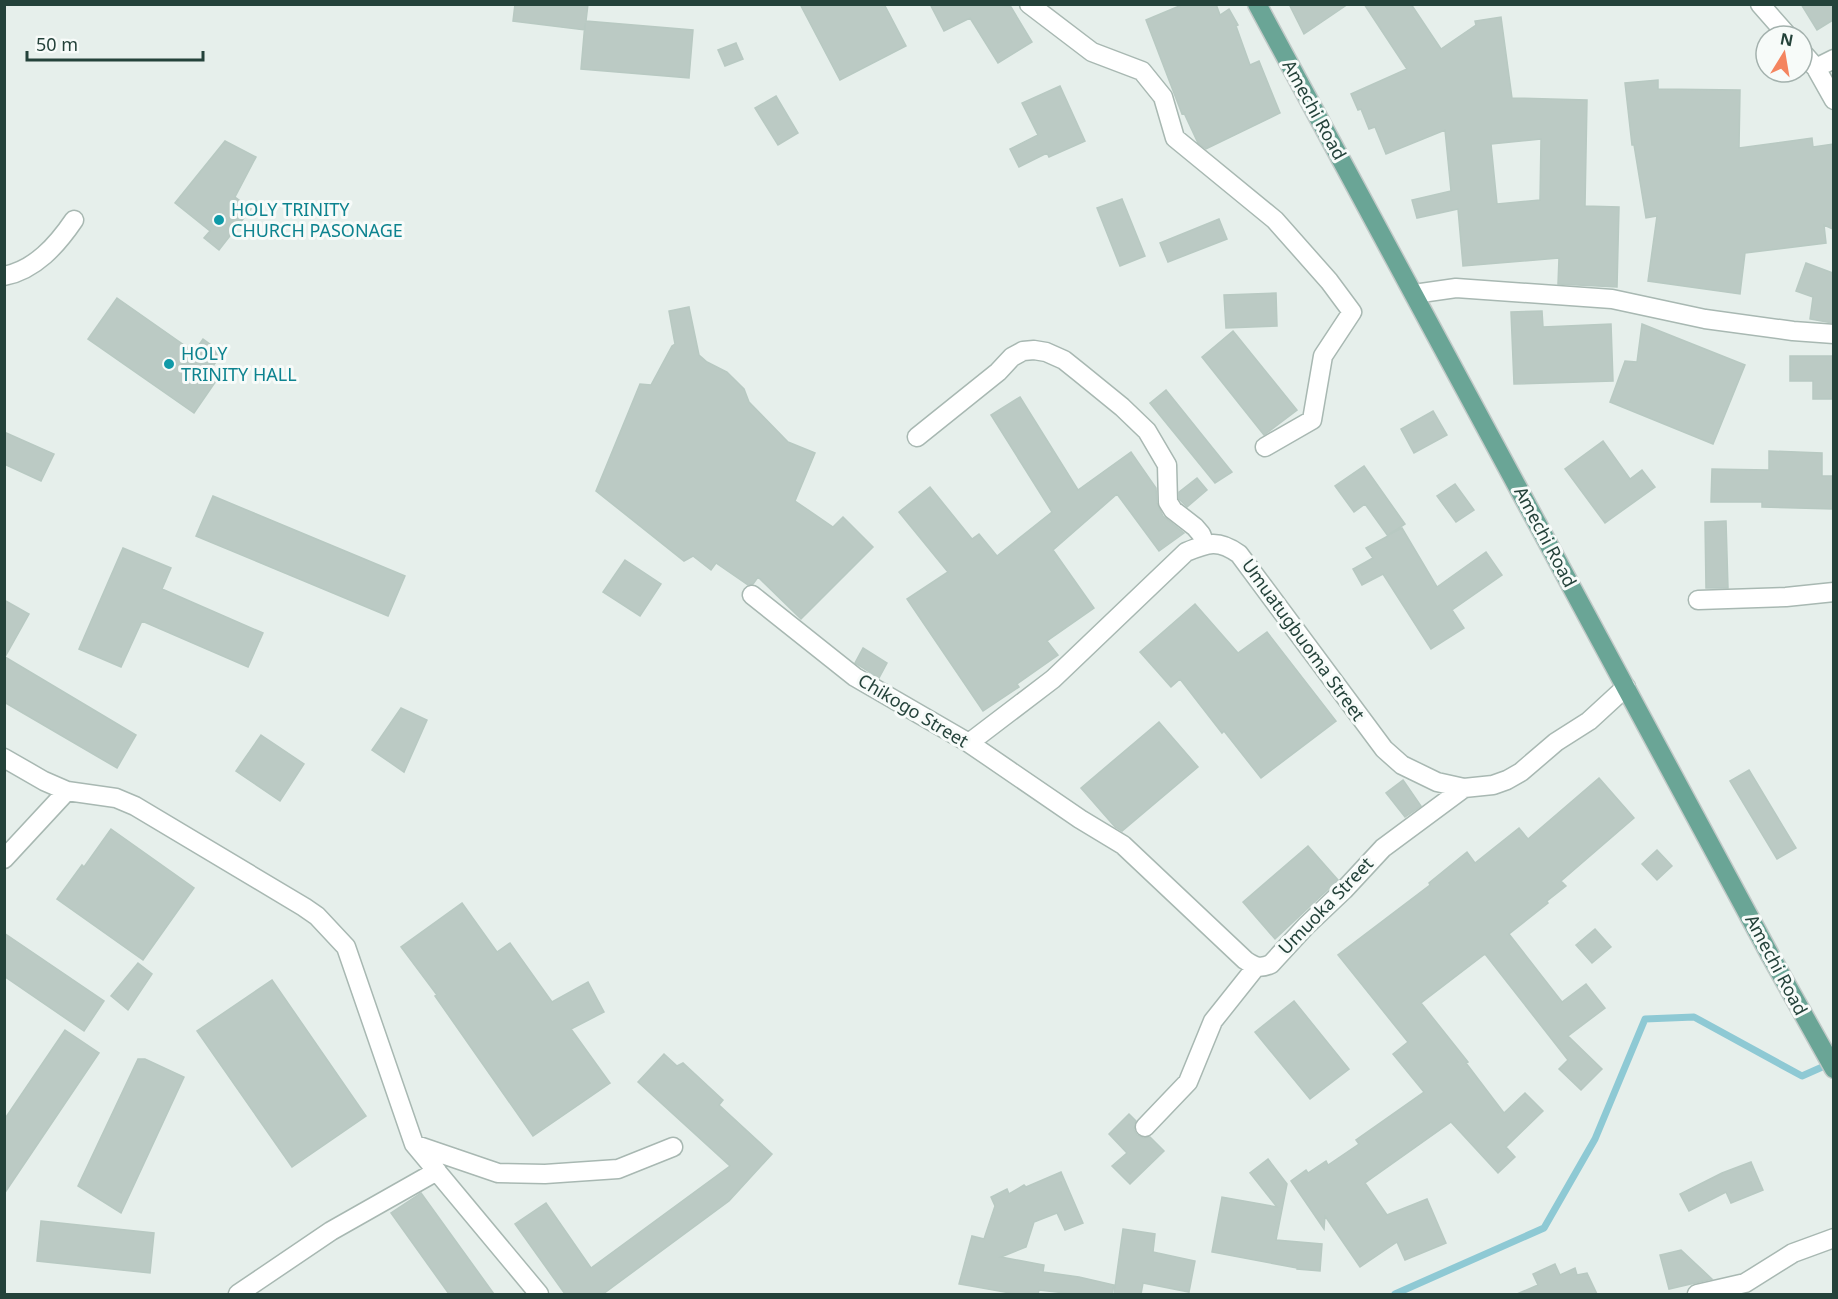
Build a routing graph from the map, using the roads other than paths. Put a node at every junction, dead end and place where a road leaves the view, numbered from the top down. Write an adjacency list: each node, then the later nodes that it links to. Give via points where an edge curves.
1 (1029, 4): 14 (street, via 1092,52 1142,71 1163,97 1175,138 1275,220 1352,312 1323,356 1312,420)
2 (1257, 4): 11 (main road, Amechi Road)
3 (1760, 4): 4 (street)
4 (1778, 24)
5 (1833, 58): 7 (street)
6 (1814, 66): 7 (street)
7 (1816, 68): 8 (street)
8 (1833, 100)
9 (74, 220): 10 (street, via 63,237 26,270)
10 (4, 276)
11 (1414, 294): 12 (street, via 1456,288 1612,299 1705,319); 19 (main road, Amechi Road)
12 (1833, 334)
13 (917, 437): 15 (street, via 1012,357 1023,351 1046,352 1064,360 1147,431 1167,465 1168,502 1195,527)
14 (1265, 447)
15 (1205, 544): 20 (street, via 1186,552 1053,679); 22 (street, Umuatugbuoma Street, via 1228,546 1239,554 1384,749 1402,765 1427,778)
16 (1833, 592): 18 (street)
17 (753, 595): 20 (street, Chikogo Street, via 855,677)
18 (1698, 600)
19 (1626, 687): 22 (street, Umuatugbuoma Street, via 1589,721 1521,772 1493,785); 26 (main road, Amechi Road)
20 (969, 743): 25 (street, Chikogo Street, via 1123,845)
21 (4, 758): 23 (street)
22 (1464, 788): 25 (street, Umuoka Street, via 1383,848 1271,964)
23 (67, 791): 24 (street); 28 (street, via 116,798 135,806 317,916 346,948)
24 (4, 859)
25 (1256, 967): 27 (street, via 1213,1021 1188,1082)
26 (1833, 1070)
27 (1145, 1126)
28 (414, 1144): 29 (street, via 498,1173 545,1174 618,1169); 30 (street)
29 (673, 1147)
30 (437, 1171): 32 (street, via 331,1231); 33 (street)
31 (1833, 1238): 34 (street, via 1793,1253 1745,1283)
32 (238, 1294)
33 (539, 1294)
34 (1697, 1294)

